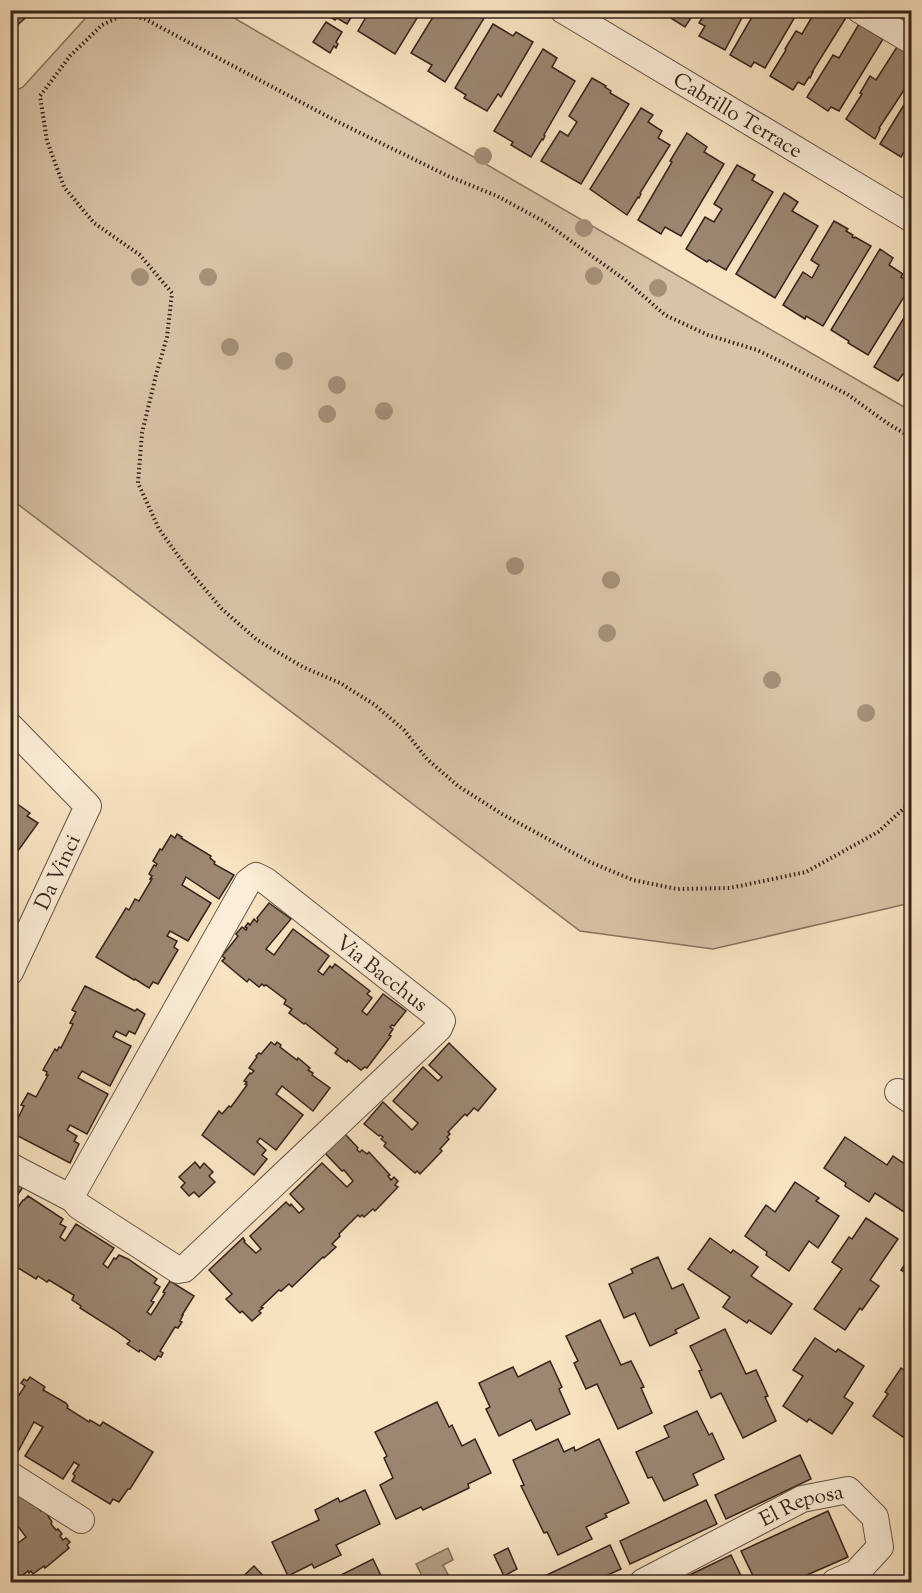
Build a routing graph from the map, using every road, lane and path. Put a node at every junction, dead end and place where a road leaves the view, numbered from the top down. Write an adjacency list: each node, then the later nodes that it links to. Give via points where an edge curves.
1 (563, 10): 4 (street, Cabrillo Terrace)
2 (860, 10): 3 (street)
3 (912, 41)
4 (912, 219)
5 (912, 438): 7 (path, via 847,394 757,350 708,335 665,315 624,279 543,221 340,123 145,19 125,14 102,25 70,56 40,96 47,141 64,187 94,223 140,255 172,293 166,337 142,434 138,483 159,529 187,568 222,609 257,640 375,705 458,786 590,862 633,880 677,890 730,888 806,872 878,832)
6 (10, 726): 8 (street, Da Vinci, via 88,806)
7 (912, 801)
8 (10, 972)
9 (10, 1166): 10 (street, Via Bacchus)
10 (73, 1199): 10 (street, Via Bacchus, via 178,1270 184,1269 442,1021 256,876 248,882)
11 (10, 1475): 12 (street)
12 (81, 1520)
13 (643, 1582): 14 (street, El Reposa, via 802,1499 848,1490 875,1517 880,1547 856,1573)
14 (835, 1582)

